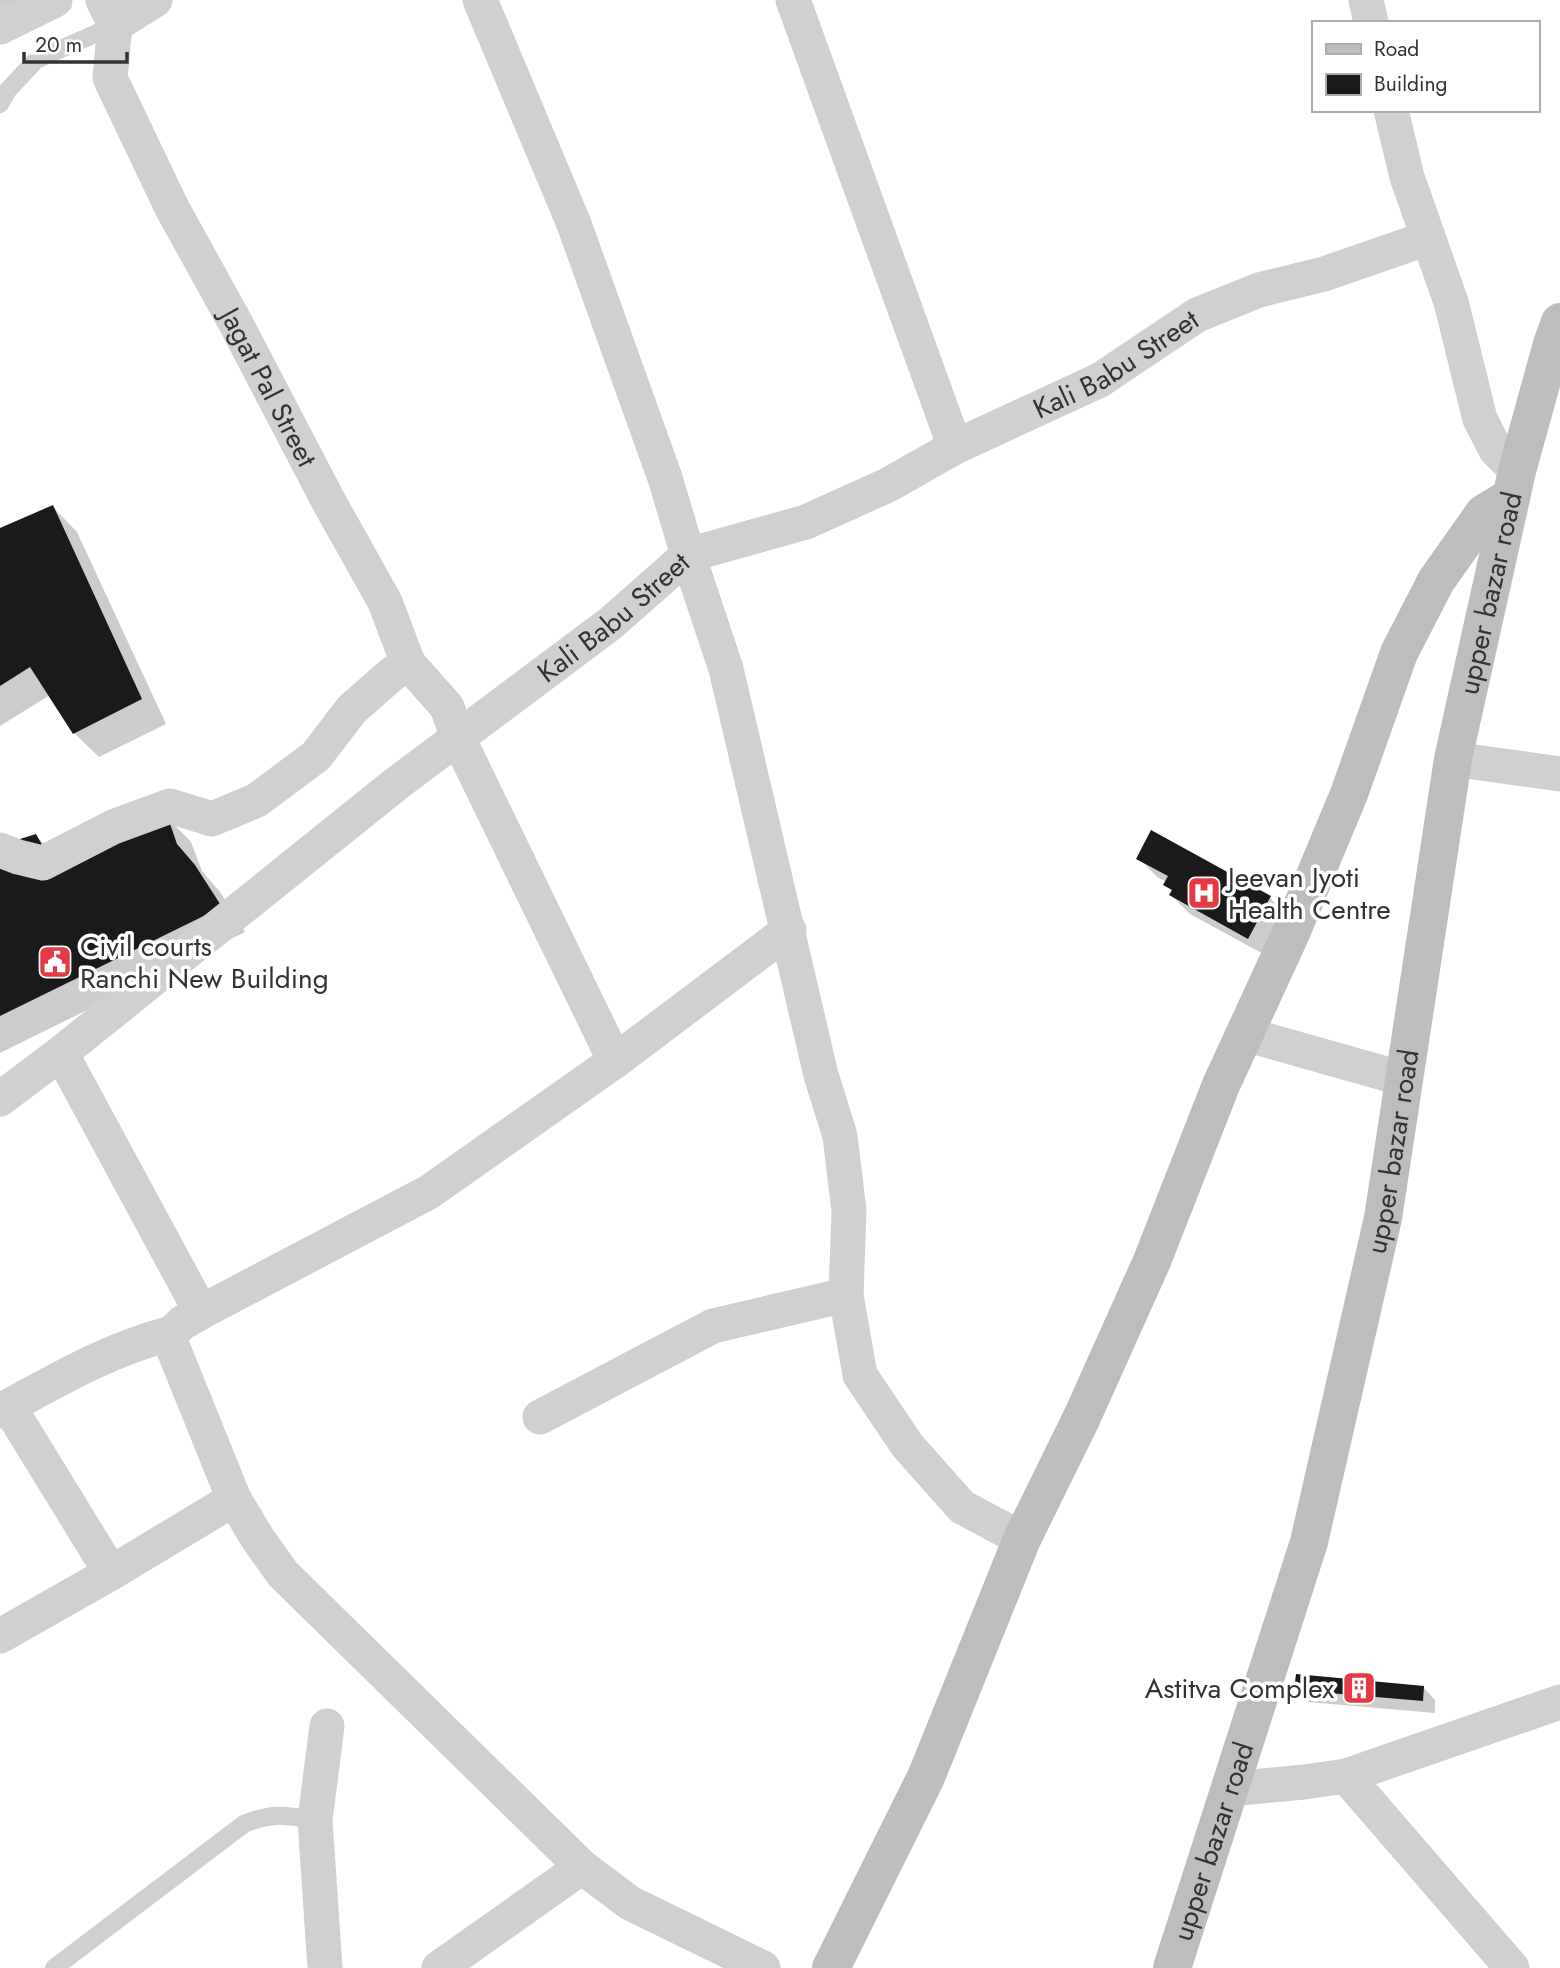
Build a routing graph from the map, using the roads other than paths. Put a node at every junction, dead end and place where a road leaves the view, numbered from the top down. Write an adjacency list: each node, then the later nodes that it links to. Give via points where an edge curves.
1 (55, 0): 8 (street)
2 (155, 0): 6 (street)
3 (480, 0): 15 (street, via 575,224)
4 (793, 0): 13 (street)
5 (1366, 0): 7 (street)
6 (109, 13): 9 (lane, via 36,60); 16 (street, Jagat Pal Street, via 110,78 172,208 385,602)
7 (1371, 21)
8 (0, 27)
9 (0, 104)
10 (1391, 112): 11 (street)
11 (1428, 238): 13 (street, Kali Babu Street, via 1324,274 1259,290 1197,315 1100,380); 14 (street, via 1451,302 1480,419)
12 (1557, 342): 14 (main road, upper bazar road)
13 (954, 447): 15 (street, Kali Babu Street, via 888,485 806,522)
14 (1514, 484): 18 (main road, upper bazar road); 22 (main road, via 1484,513 1436,581 1399,653 1349,794)
15 (688, 555): 17 (street, Kali Babu Street, via 611,623); 21 (street, via 726,668)
16 (408, 663): 17 (street, Jagat Pal Street, via 447,707); 20 (street, via 352,709 316,756 257,800 212,819 170,806 43,863)
17 (458, 738): 23 (street, Kali Babu Street); 24 (street, Jagat Pal Street)
18 (1453, 759): 19 (street); 25 (main road, upper bazar road)
19 (1560, 774)
20 (0, 850)
21 (789, 930): 24 (street); 27 (street, via 821,1074 840,1136 849,1211)
22 (1245, 1034): 25 (street); 33 (main road, via 1147,1273)
23 (61, 1053): 26 (street, Kali Babu Street); 28 (street)
24 (615, 1061): 28 (street, via 429,1192)
25 (1404, 1079): 39 (main road, upper bazar road, via 1383,1219 1309,1542)
26 (0, 1100)
27 (846, 1295): 31 (street, via 713,1326); 33 (street, via 860,1375 906,1445 962,1507)
28 (201, 1311): 29 (street)
29 (172, 1333): 30 (street, via 96,1359); 32 (street, via 177,1360)
30 (4, 1409): 34 (street)
31 (540, 1417)
32 (234, 1499): 34 (street); 41 (street, via 283,1574)
33 (1023, 1539): 46 (main road, via 926,1777)
34 (111, 1573): 35 (street)
35 (0, 1636)
36 (1560, 1702): 38 (street)
37 (327, 1726): 40 (street)
38 (1346, 1776): 39 (street); 48 (street)
39 (1230, 1789): 47 (main road, upper bazar road)
40 (315, 1820): 42 (lane, via 278,1814 244,1824); 43 (street)
41 (583, 1867): 44 (street); 45 (street, via 630,1903)
42 (54, 1968)
43 (325, 1968)
44 (439, 1968)
45 (763, 1968)
46 (831, 1968)
47 (1172, 1968)
48 (1512, 1968)

